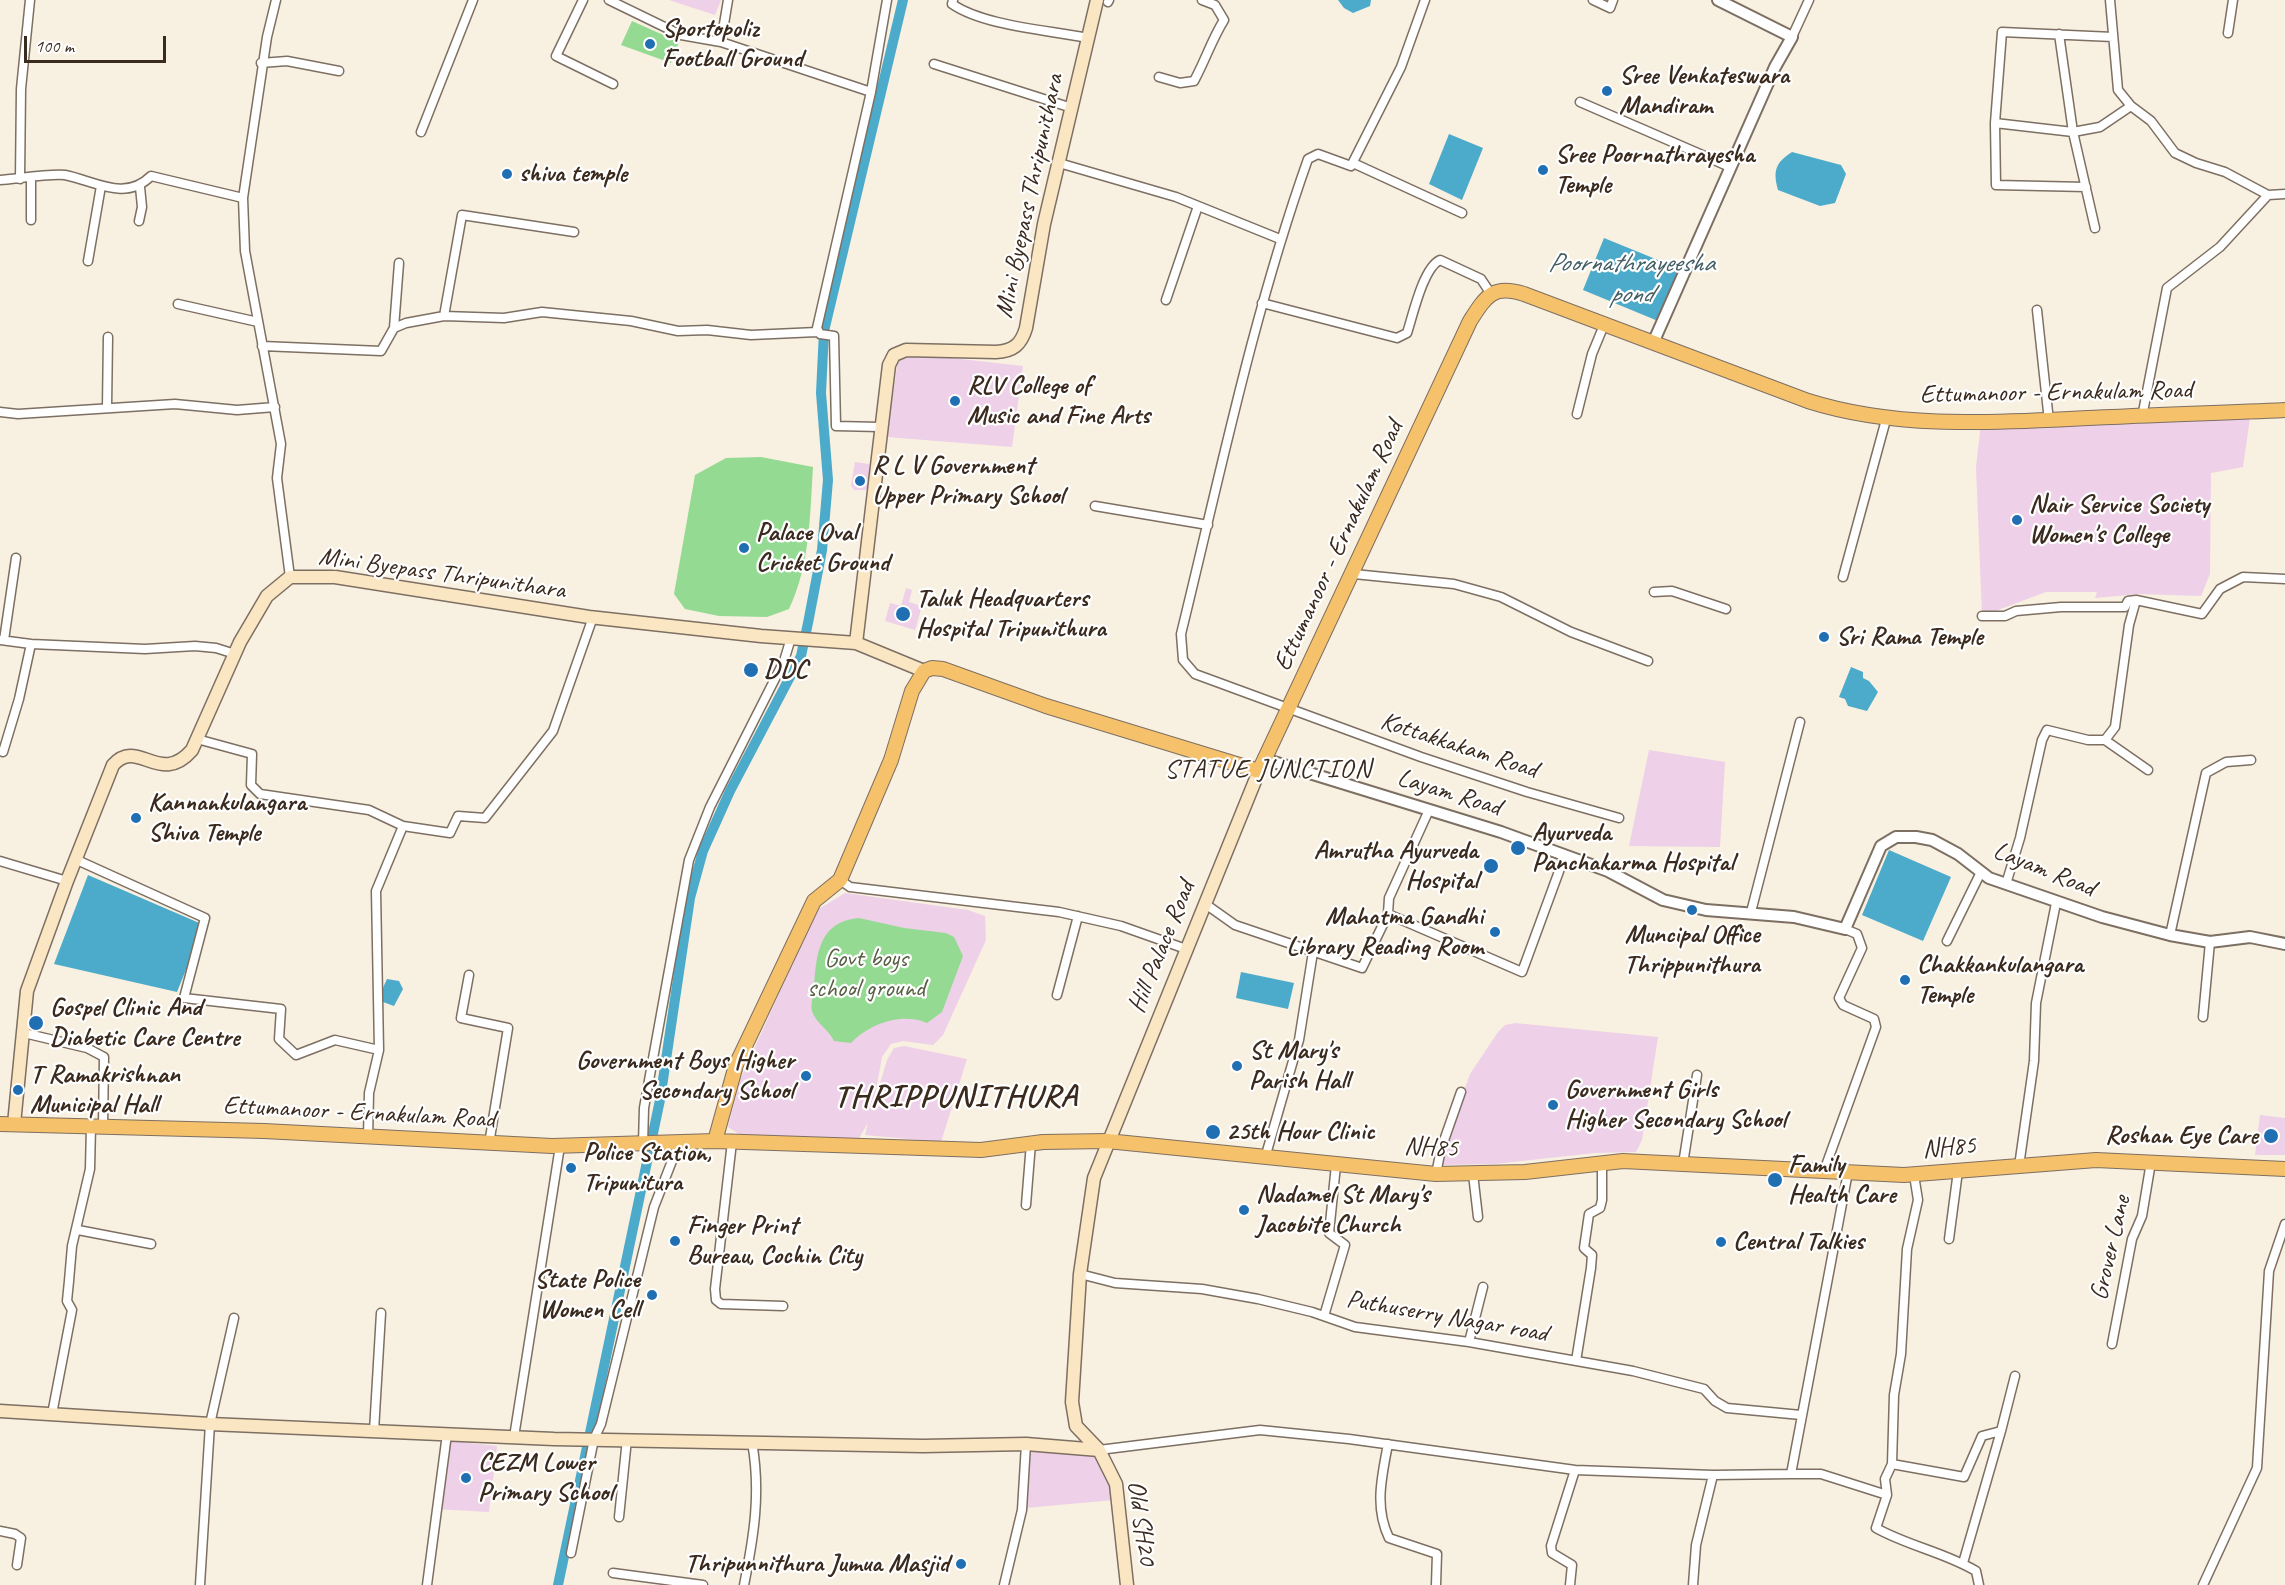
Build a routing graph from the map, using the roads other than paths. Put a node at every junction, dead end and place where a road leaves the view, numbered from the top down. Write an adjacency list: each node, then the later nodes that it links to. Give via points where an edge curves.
1 (30, 0): 39 (street, via 21,89)
2 (276, 0): 24 (street)
3 (474, 0): 34 (street)
4 (583, 0): 28 (street, via 556,56)
5 (609, 0): 23 (street, via 681,35)
6 (728, 0): 23 (street)
7 (886, 0): 29 (street)
8 (953, 0): 21 (street, via 952,4 961,9 997,20)
9 (1202, 0): 27 (street, via 1215,5 1224,20 1203,65 1194,81 1180,83)
10 (1425, 0): 37 (street, via 1401,67)
11 (1593, 0): 12 (street, via 1610,8)
12 (1613, 0)
13 (1718, 0): 22 (street)
14 (1809, 0): 22 (street)
15 (2110, 0): 20 (street)
16 (2233, 0): 18 (street)
17 (1105, 1): 21 (main road, Mini Byepass Thripunithara)
18 (2228, 33)
19 (2059, 34): 20 (street); 33 (street, via 2002,32); 35 (street)
20 (2113, 37): 31 (street, via 2118,90)
21 (1087, 38): 32 (main road, Mini Byepass Thripunithara)
22 (1792, 38): 38 (street)
23 (721, 42): 29 (street)
24 (263, 63): 26 (street, via 287,61); 47 (street)
25 (934, 64): 32 (street)
26 (339, 71)
27 (1160, 77)
28 (613, 84)
29 (871, 92): 66 (street)
30 (1580, 102): 38 (street)
31 (2131, 106): 35 (street, via 2100,127); 46 (street, via 2151,121 2175,153 2226,172)
32 (1072, 108): 36 (main road, Mini Byepass Thripunithara)
33 (1995, 123): 35 (street); 44 (street, via 1996,186)
34 (421, 132)
35 (2073, 132): 44 (street)
36 (1059, 163): 48 (street); 78 (main road, Mini Byepass Thripunithara, via 1020,343 1002,351 910,349 894,355 886,375)
37 (1353, 163): 49 (street, Kottakkakam Road); 54 (street, Kottakkakam Road, via 1352,166 1318,154 1308,159)
38 (1730, 167): 68 (street)
39 (20, 179): 40 (street); 41 (street)
40 (31, 179): 42 (street, via 64,175); 50 (street)
41 (0, 180)
42 (101, 186): 43 (street); 55 (street)
43 (140, 187): 47 (street, via 151,176); 51 (street)
44 (2086, 187): 52 (street)
45 (2285, 194): 46 (street)
46 (2268, 195): 76 (street, via 2220,247 2167,288)
47 (243, 198): 63 (street, via 244,251)
48 (1198, 206): 54 (street); 58 (street)
49 (1462, 213)
50 (31, 220)
51 (140, 221)
52 (2095, 228)
53 (574, 232): 62 (street, via 462,215)
54 (1280, 239): 59 (street, Kottakkakam Road)
55 (88, 261)
56 (399, 263): 65 (street)
57 (1491, 294): 59 (street, via 1481,279 1440,260 1425,278 1407,333 1397,338); 64 (main road, Ettumanoor - Ernakulam Road, via 1511,290); 82 (main road, Ettumanoor - Ernakulam Road, via 1470,321)
58 (1166, 300)
59 (1262, 303): 80 (street, Kottakkakam Road)
60 (177, 304): 63 (street)
61 (2037, 310): 77 (street)
62 (444, 316): 65 (street); 66 (street, via 487,319 559,312 678,331)
63 (258, 322): 69 (street)
64 (1604, 324): 68 (main road, Ettumanoor - Ernakulam Road); 74 (street, via 1592,354)
65 (394, 328): 69 (street, via 381,351)
66 (821, 334): 78 (street, via 834,336 836,426)
67 (108, 337): 70 (street)
68 (1653, 343): 75 (main road, Ettumanoor - Ernakulam Road, via 1808,401)
69 (262, 346): 71 (street)
70 (107, 407): 71 (street); 73 (street, via 26,414)
71 (275, 407): 83 (street, via 281,444 277,478)
72 (2285, 410): 76 (main road, Ettumanoor - Ernakulam Road)
73 (0, 412)
74 (1578, 414)
75 (1887, 416): 77 (main road, Ettumanoor - Ernakulam Road, via 1981,423); 84 (street)
76 (2142, 417): 77 (main road, Ettumanoor - Ernakulam Road)
77 (2049, 421)
78 (880, 427): 93 (main road, Mini Byepass Thripunithara)
79 (1095, 506): 80 (street)
80 (1208, 525): 98 (street, Kottakkakam Road, via 1181,634 1183,660 1195,674)
81 (16, 558): 92 (street)
82 (1354, 574): 96 (street, via 1454,584 1501,597 1571,632); 98 (main road, Ettumanoor - Ernakulam Road)
83 (290, 577): 90 (main road, Mini Byepass Thripunithara, via 335,576); 95 (main road, Mini Byepass Thripunithara, via 267,596)
84 (1844, 577)
85 (2285, 579): 87 (street, via 2243,577 2220,589 2202,614)
86 (1654, 592): 88 (street, via 1672,591)
87 (2136, 600): 89 (street, via 2128,601 2125,607 2054,607); 101 (street, via 2115,727)
88 (1726, 609)
89 (1982, 616)
90 (593, 617): 91 (main road, Mini Byepass Thripunithara); 108 (street, via 553,731 484,818 458,816 450,832)
91 (792, 638): 93 (main road, Mini Byepass Thripunithara); 144 (street, via 710,807 689,860 644,1108)
92 (2, 640): 94 (street)
93 (856, 643): 97 (main road, Mini Byepass Thripunithara)
94 (31, 644): 95 (street, via 145,649 195,646); 102 (street)
95 (235, 654): 100 (main road, Mini Byepass Thripunithara)
96 (1648, 661)
97 (924, 671): 104 (main road, via 943,669 1046,706); 113 (main road, via 912,691 891,760)
98 (1288, 710): 104 (main road, Ettumanoor - Ernakulam Road); 107 (street, Kottakkakam Road, via 1527,792)
99 (1800, 722): 118 (street)
100 (197, 739): 108 (street, via 252,753 251,785 260,794 369,810); 110 (main road, Mini Byepass Thripunithara, via 192,750 175,765 129,755 118,759)
101 (2105, 740): 105 (street); 115 (street, via 2047,730)
102 (3, 752)
103 (2251, 760): 122 (street, via 2226,762 2206,773)
104 (1261, 765): 106 (street, Layam Road); 116 (main road, Hill Palace Road)
105 (2148, 770)
106 (1430, 810): 109 (street, Layam Road); 119 (street, via 1389,898)
107 (1619, 818)
108 (403, 826): 132 (street, via 376,891)
109 (1565, 855): 118 (street, Layam Road, via 1608,871 1663,900 1706,910); 119 (street, via 1522,972)
110 (77, 860): 114 (main road, Mini Byepass Thripunithara); 132 (street, via 205,918 184,998 281,1009 279,1039 296,1055 335,1040)
111 (0, 861): 114 (street)
112 (1981, 872): 115 (street, Layam Road); 121 (street, Layam Road, via 1932,840 1896,837 1881,846); 123 (street)
113 (840, 880): 120 (street, via 850,887); 139 (main road, via 814,901 736,1065)
114 (67, 881): 131 (main road, Mini Byepass Thripunithara, via 27,991)
115 (2006, 884): 117 (street, Layam Road)
116 (1204, 903): 126 (main road, Hill Palace Road); 127 (street, via 1235,926)
117 (2056, 903): 122 (street, Layam Road); 151 (street, via 2036,1003 2034,1061)
118 (1751, 912): 121 (street, Layam Road)
119 (1388, 914): 127 (street, via 1362,968)
120 (1078, 916): 126 (street, via 1121,926); 129 (street)
121 (1845, 929): 153 (street, via 1857,934 1862,948 1839,998 1843,1005 1874,1019 1876,1027)
122 (2170, 935): 124 (street, Layam Road)
123 (1947, 941)
124 (2210, 942): 125 (street, Layam Road, via 2250,937); 130 (street)
125 (2285, 944)
126 (1185, 949): 138 (main road, Hill Palace Road)
127 (1313, 952): 146 (street, via 1299,1040)
128 (469, 975): 143 (street, via 461,1018 508,1028)
129 (1057, 995)
130 (2203, 1017)
131 (24, 1033): 135 (main road, Mini Byepass Thripunithara); 136 (street, via 87,1048 104,1058)
132 (379, 1050): 137 (street, via 369,1093)
133 (1698, 1074): 149 (street)
134 (1461, 1092): 156 (street)
135 (7, 1124): 136 (main road, Ettumanoor - Ernakulam Road)
136 (97, 1126): 137 (main road, Ettumanoor - Ernakulam Road); 162 (street)
137 (368, 1138): 143 (main road, Ettumanoor - Ernakulam Road)
138 (1107, 1141): 142 (main road, Ettumanoor - Ernakulam Road); 146 (main road, NH85 / NH85); 165 (main road, via 1094,1178)
139 (715, 1142): 140 (main road, Ettumanoor - Ernakulam Road); 141 (main road, Ettumanoor - Ernakulam Road)
140 (732, 1142): 142 (main road, Ettumanoor - Ernakulam Road, via 981,1150); 167 (street, via 716,1300 721,1304)
141 (672, 1143): 144 (main road, Ettumanoor - Ernakulam Road); 183 (street)
142 (1031, 1143): 159 (street)
143 (489, 1144): 145 (main road, Ettumanoor - Ernakulam Road)
144 (643, 1144): 145 (main road, Ettumanoor - Ernakulam Road)
145 (560, 1146): 182 (street)
146 (1265, 1158): 150 (main road, NH85 / NH85)
147 (2151, 1162): 151 (main road, NH85 / NH85, via 2096,1160); 152 (main road, NH85); 172 (street, Grover Lane)
148 (1602, 1163): 149 (main road, NH85 / NH85); 157 (main road, NH85 / NH85); 173 (street, via 1600,1208 1588,1214 1585,1229 1584,1248 1592,1255)
149 (1683, 1164): 153 (main road, NH85 / NH85)
150 (1336, 1165): 156 (main road, NH85 / NH85); 169 (street, via 1329,1233 1345,1245)
151 (2019, 1166): 154 (main road, NH85 / NH85)
152 (2285, 1169)
153 (1824, 1171): 155 (main road, NH85 / NH85)
154 (1958, 1171): 158 (main road, NH85 / NH85); 163 (street)
155 (1848, 1172): 158 (main road, NH85 / NH85); 177 (street)
156 (1436, 1174): 157 (main road, NH85 / NH85)
157 (1473, 1174): 160 (street)
158 (1914, 1174): 189 (street, via 1918,1200 1907,1249)
159 (1026, 1205)
160 (1478, 1217)
161 (2285, 1224): 211 (street, via 2269,1271 2257,1468)
162 (78, 1230): 164 (street); 176 (street, via 72,1246 67,1301 72,1310)
163 (1949, 1239)
164 (151, 1244)
165 (1080, 1274): 169 (street, Puthuserry Nagar road, via 1115,1283 1202,1289); 188 (main road, via 1072,1402 1076,1426)
166 (1484, 1287): 171 (street)
167 (783, 1306)
168 (381, 1313): 179 (street)
169 (1324, 1316): 171 (street, Puthuserry Nagar road, via 1355,1327)
170 (234, 1318): 178 (street)
171 (1469, 1342): 173 (street, Puthuserry Nagar road)
172 (2112, 1344)
173 (1576, 1361): 177 (street, Puthuserry Nagar road, via 1704,1389 1727,1408)
174 (2015, 1376): 180 (street)
175 (0, 1411): 176 (main road)
176 (52, 1414): 178 (main road)
177 (1801, 1415): 191 (street)
178 (210, 1424): 179 (main road); 201 (street)
179 (374, 1431): 181 (main road)
180 (2001, 1431): 189 (street, via 1982,1436 1965,1477); 197 (street)
181 (447, 1434): 182 (main road); 202 (street)
182 (514, 1437): 183 (main road)
183 (594, 1439): 184 (main road); 196 (street)
184 (627, 1439): 185 (main road); 194 (street)
185 (752, 1442): 186 (main road); 204 (street, via 757,1507)
186 (1026, 1444): 188 (main road); 205 (street, via 1022,1510)
187 (1388, 1444): 188 (street, via 1260,1430); 190 (street); 207 (street, via 1379,1495 1385,1530 1389,1538 1437,1554)
188 (1100, 1450): 206 (main road, Old SH20, via 1116,1484)
189 (1892, 1464): 193 (street, via 1885,1479)
190 (1575, 1470): 192 (street); 208 (street, via 1551,1546 1552,1552 1572,1565)
191 (1791, 1474): 192 (street); 193 (street, via 1821,1474)
192 (1713, 1475): 209 (street, via 1696,1545)
193 (1887, 1495): 197 (street, via 1876,1528)
194 (619, 1517)
195 (0, 1531): 198 (street, via 21,1538)
196 (571, 1553)
197 (1963, 1563): 210 (street, via 1976,1571)
198 (17, 1565)
199 (613, 1573): 200 (street)
200 (672, 1583): 203 (street)
201 (200, 1585)
202 (427, 1585)
203 (703, 1585)
204 (744, 1585)
205 (1004, 1585)
206 (1127, 1585)
207 (1436, 1585)
208 (1570, 1585)
209 (1694, 1585)
210 (1979, 1585)
211 (2203, 1585)

